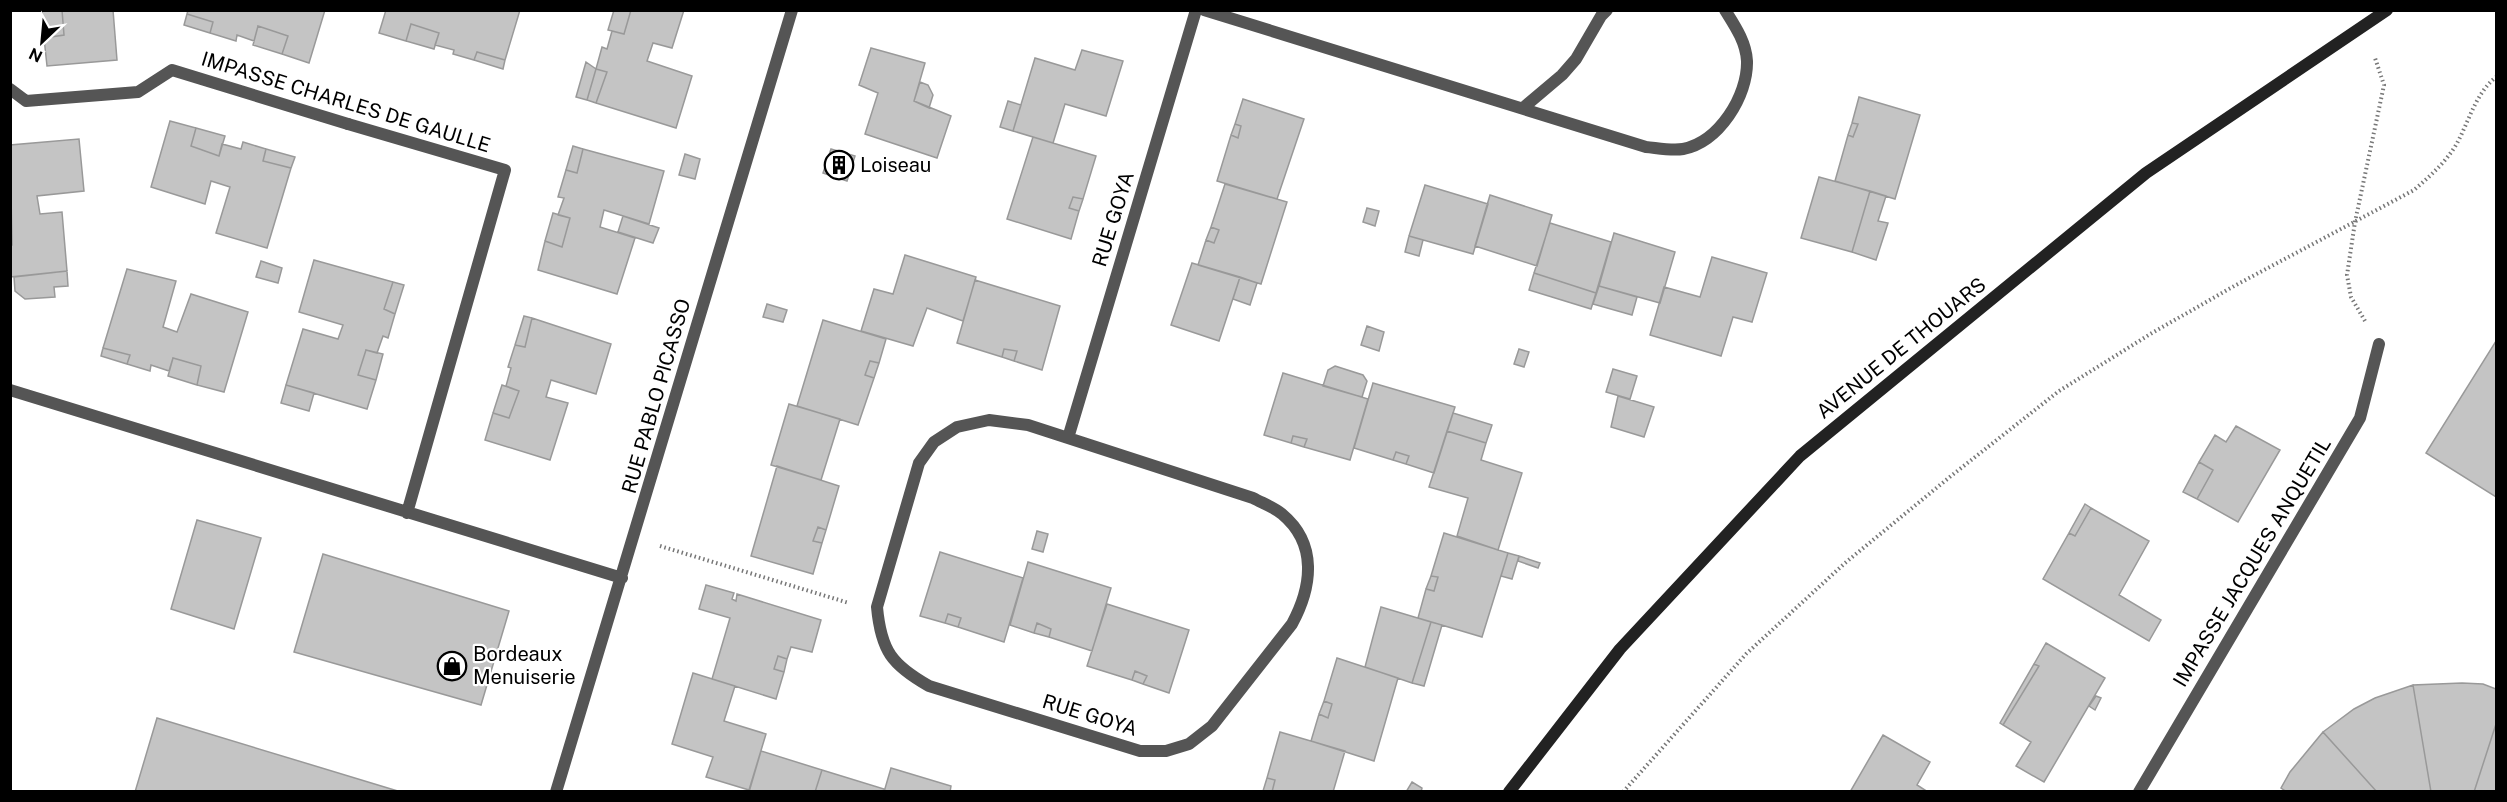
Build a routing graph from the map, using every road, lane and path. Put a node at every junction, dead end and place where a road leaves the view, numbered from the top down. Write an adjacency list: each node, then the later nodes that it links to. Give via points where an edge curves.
1 (792, 10): 16 (street, RUE PABLO PICASSO)
2 (1196, 10): 14 (street, RUE GOYA)
3 (1204, 10): 10 (street)
4 (1607, 10): 10 (street, via 1563,75)
5 (1725, 10): 10 (street, via 1739,32 1747,61 1729,116 1713,135 1683,149 1646,147)
6 (2387, 10): 20 (street, AVENUE DE THOUARS, via 2146,173 1800,456 1620,649)
7 (2375, 58): 11 (path, via 2384,85)
8 (2496, 76): 11 (path, via 2478,99 2456,146 2437,171 2414,190)
9 (10, 89): 15 (street, IMPASSE CHARLES DE GAULLE, via 26,101 138,92 172,70 505,170)
10 (1523, 108)
11 (2355, 222): 12 (path, via 2347,276 2350,297); 21 (path, via 2236,285 2059,391 1845,563 1746,654)
12 (2379, 344): 22 (street, IMPASSE JACQUES ANQUETIL, via 2360,418)
13 (10, 390): 15 (street)
14 (1068, 438): 18 (street, RUE GOYA, via 1028,425 989,420 957,427 934,442 919,463); 18 (street, RUE GOYA, via 1254,498 1282,514 1301,538 1309,580 1302,606 1212,726 1189,744 1166,751 1140,751 930,686 904,671 886,649)
15 (407, 513): 17 (street)
16 (634, 538): 17 (street, RUE PABLO PICASSO); 18 (path, via 847,602)
17 (622, 578): 19 (street, RUE PABLO PICASSO)
18 (877, 607)
19 (556, 792)
20 (1509, 792)
21 (1623, 792)
22 (2139, 792)

